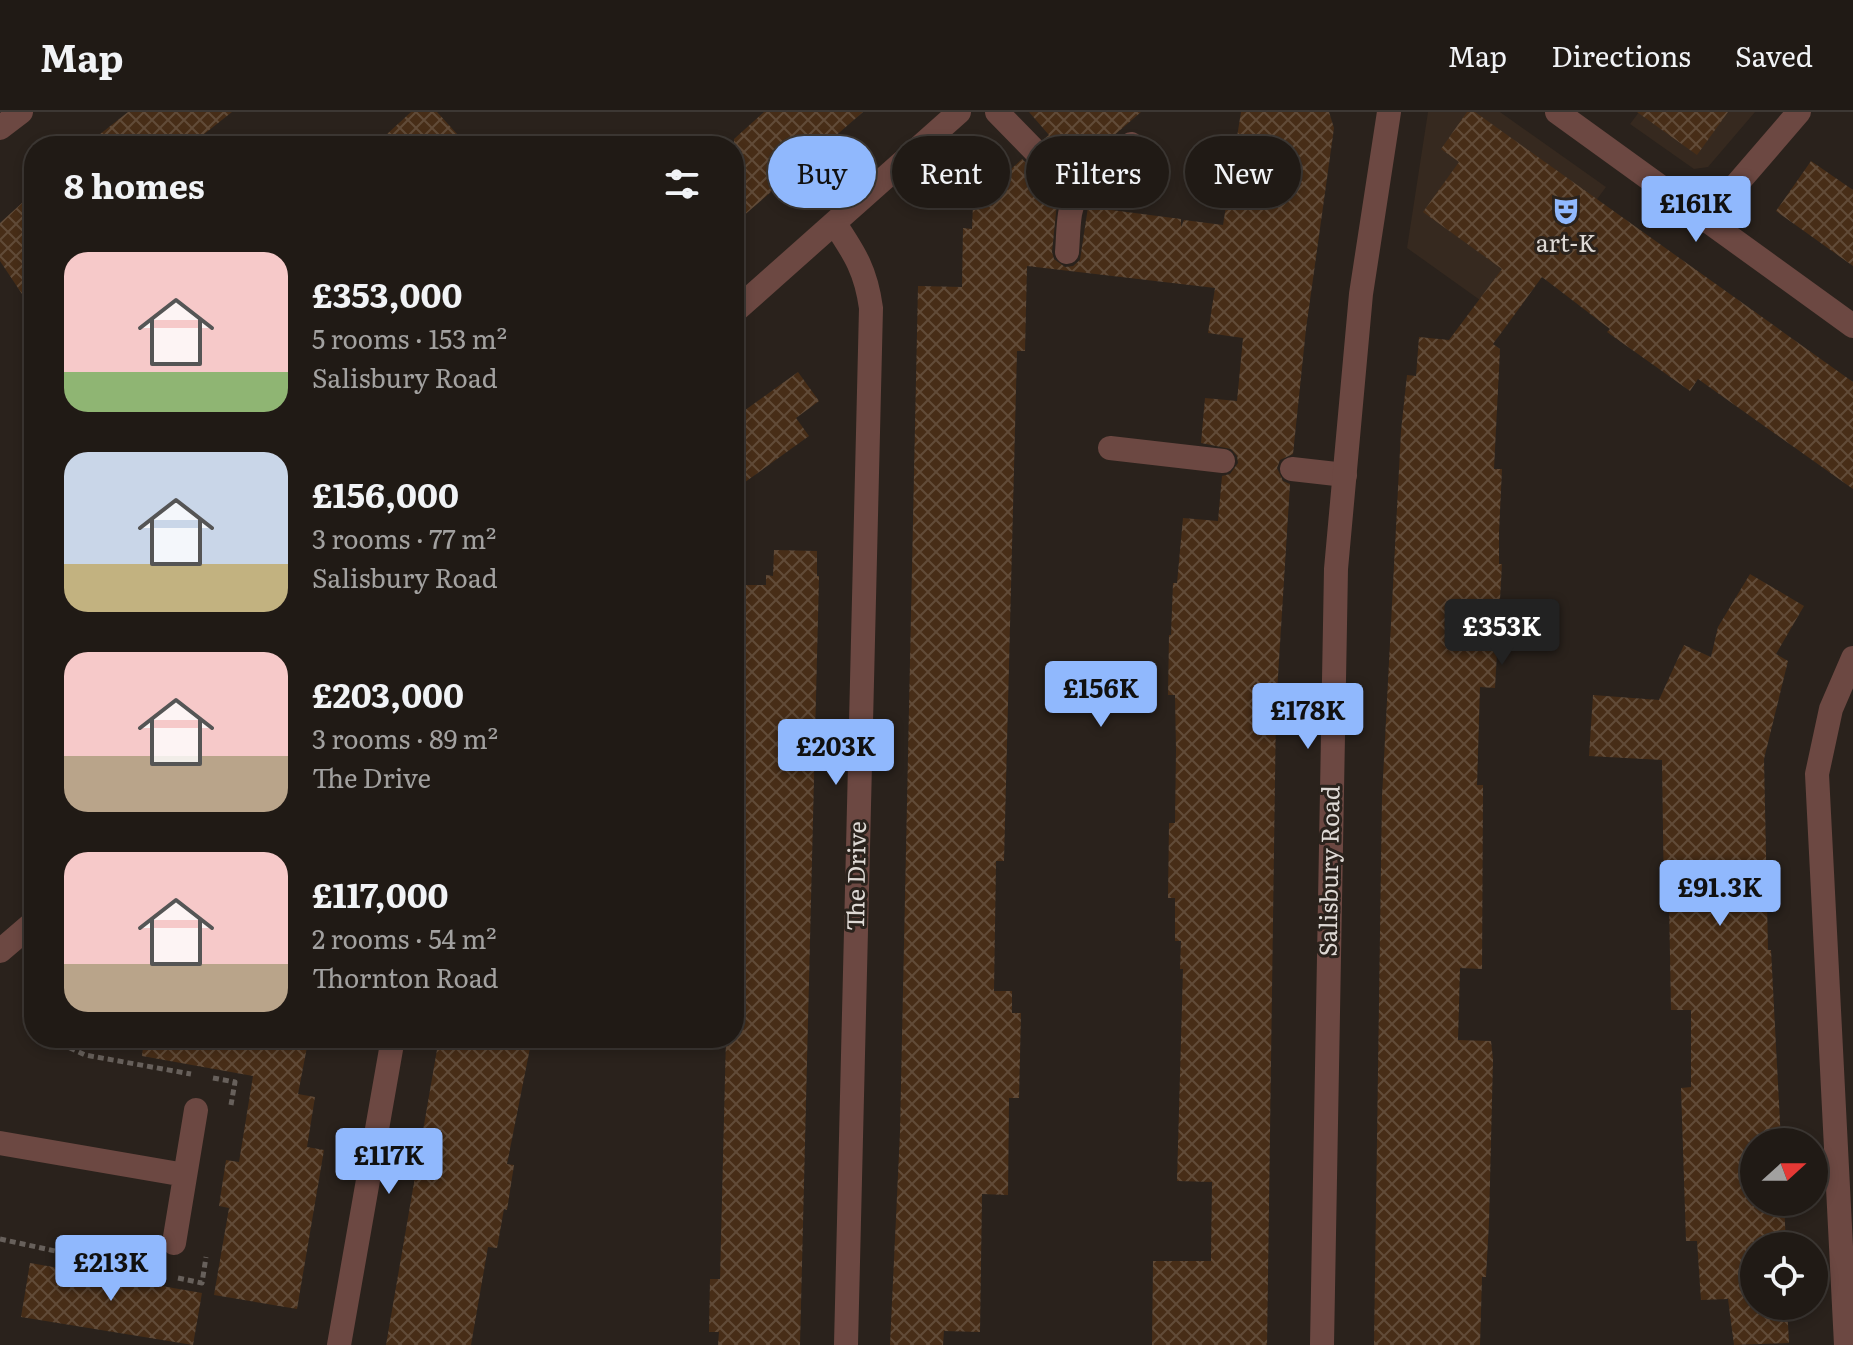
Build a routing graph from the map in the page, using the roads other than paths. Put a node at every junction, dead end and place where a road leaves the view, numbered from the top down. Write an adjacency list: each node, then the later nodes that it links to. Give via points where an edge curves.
1 (21, 112): 7 (street)
2 (959, 112): 11 (street)
3 (997, 112): 8 (street)
4 (1389, 112): 18 (street, Salisbury Road, via 1361,294)
5 (1557, 112): 10 (street)
6 (1799, 112): 10 (street)
7 (0, 128)
8 (1026, 142)
9 (1072, 208): 12 (street)
10 (1705, 221): 14 (street)
11 (835, 224): 13 (street); 28 (street, The Drive, via 857,255 871,308)
12 (1067, 252)
13 (744, 303)
14 (1853, 326)
15 (1110, 448): 16 (street)
16 (1223, 461)
17 (1292, 469): 18 (street)
18 (1345, 475): 29 (street, Salisbury Road, via 1336,569)
19 (1853, 658): 30 (street, via 1831,709 1817,774)
20 (24, 931): 21 (street)
21 (0, 951)
22 (391, 1048): 27 (street)
23 (196, 1110): 25 (street)
24 (0, 1143): 25 (street)
25 (185, 1175): 26 (street)
26 (174, 1243)
27 (339, 1345)
28 (846, 1345)
29 (1322, 1345)
30 (1846, 1345)

